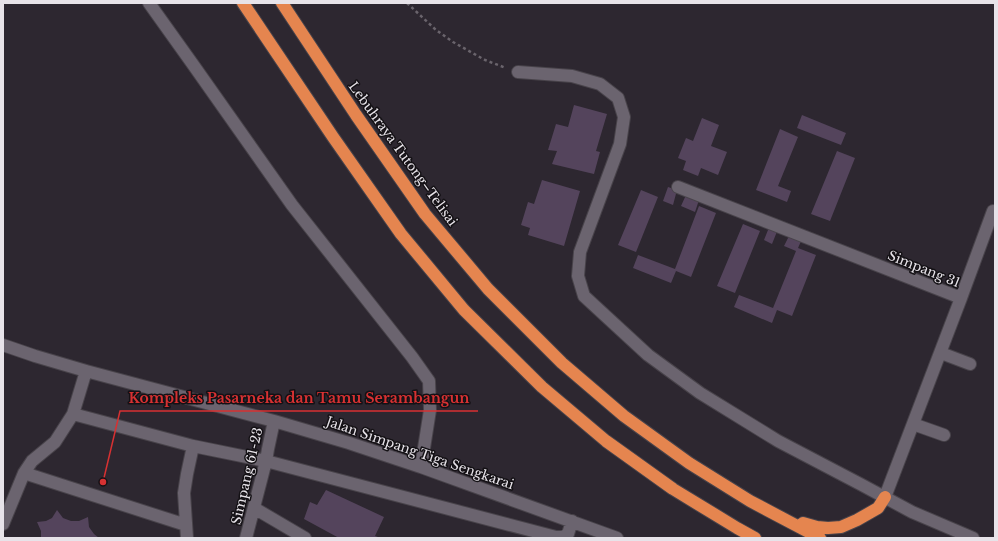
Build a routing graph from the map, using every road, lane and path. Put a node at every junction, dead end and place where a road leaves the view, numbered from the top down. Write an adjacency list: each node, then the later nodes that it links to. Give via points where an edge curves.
1 (149, 3): 19 (street, via 292,205 429,381 430,410)
2 (243, 3): 31 (highway, via 401,234 464,310 542,387 606,441 673,489)
3 (282, 3): 22 (highway, Lebuhraya Tutong–Telisai, via 356,116 425,214 488,289 562,363 624,416)
4 (407, 3): 5 (path, via 453,42 484,60)
5 (518, 72): 21 (street, via 572,76 600,84 618,98 624,117 620,144 580,252 578,276 584,296 648,355 700,393 778,441)
6 (678, 186): 8 (street, Simpang 31)
7 (993, 211): 8 (street)
8 (961, 298): 10 (street, Simpang 31)
9 (3, 345): 12 (street, Jalan Simpang Tiga Sengkarai)
10 (941, 353): 11 (street); 15 (street, Simpang 31)
11 (970, 364)
12 (86, 371): 13 (street); 14 (street, Jalan Simpang Tiga Sengkarai)
13 (73, 414): 17 (street); 20 (street, via 54,442 32,461)
14 (274, 421): 18 (street, Simpang 61-23); 19 (street, Jalan Simpang Tiga Sengkarai)
15 (913, 424): 16 (street); 21 (street, Simpang 31)
16 (944, 435)
17 (193, 446): 18 (street); 26 (street, via 184,493)
18 (266, 461): 23 (street, Simpang 61-23); 24 (street, via 556,537 568,534)
19 (421, 467): 24 (street, Jalan Simpang Tiga Sengkarai)
20 (24, 473): 25 (street); 26 (street)
21 (885, 497): 22 (highway, via 878,508 857,520 841,527 828,528 817,528); 33 (street, via 912,512)
22 (750, 501): 32 (highway, Lebuhraya Tutong–Telisai)
23 (254, 508): 28 (street, Simpang 61-23); 29 (street)
24 (572, 521): 30 (street, Jalan Simpang Tiga Sengkarai)
25 (3, 524)
26 (186, 525): 27 (street)
27 (187, 538)
28 (246, 538)
29 (305, 538)
30 (617, 538)
31 (755, 538)
32 (820, 538)
33 (973, 538)

